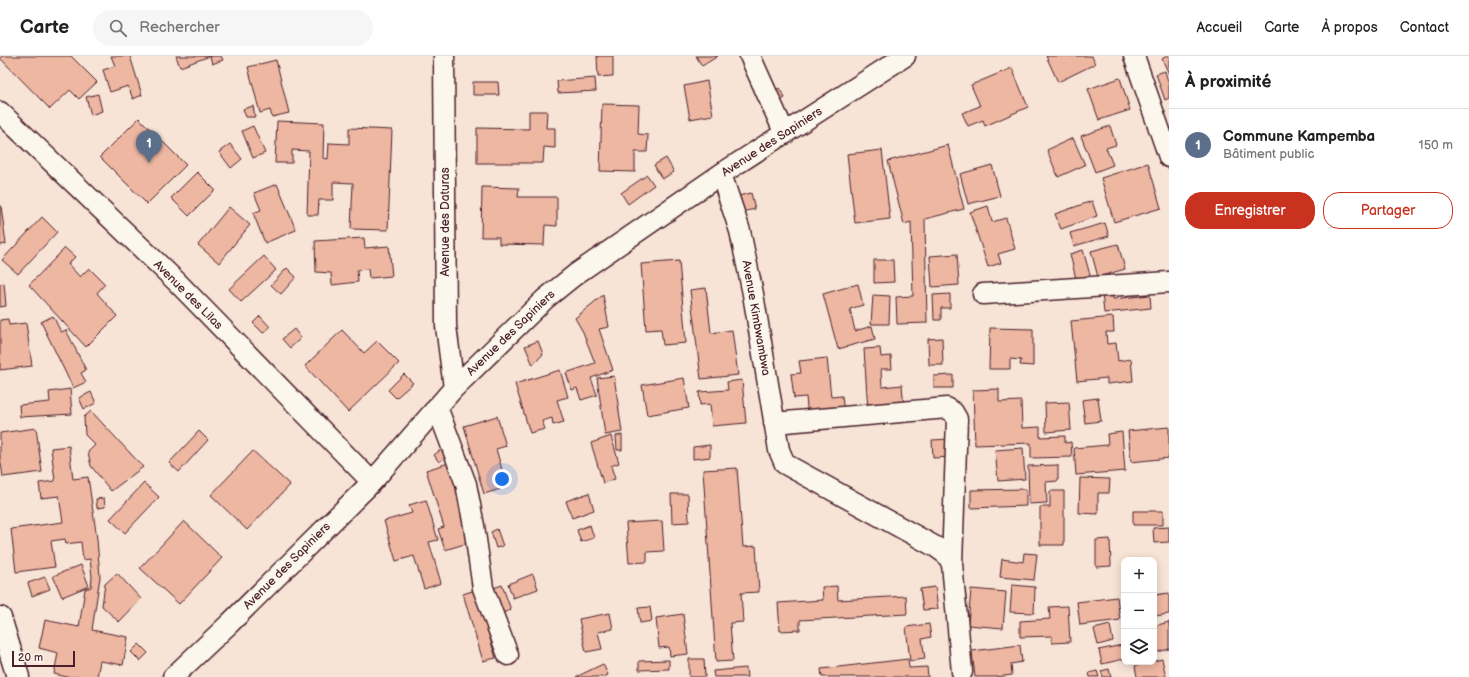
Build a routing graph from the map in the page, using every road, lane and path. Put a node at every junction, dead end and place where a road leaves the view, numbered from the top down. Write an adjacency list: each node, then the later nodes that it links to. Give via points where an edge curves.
1 (444, 56): 11 (street, Avenue des Daturas, via 446,326)
2 (750, 56): 6 (street)
3 (905, 56): 6 (street, Avenue des Sapiniers)
4 (1134, 56): 7 (street)
5 (0, 112): 14 (street, Avenue des Lilas, via 177,282)
6 (785, 134): 8 (street, Avenue des Sapiniers)
7 (1169, 157)
8 (721, 174): 11 (street, Avenue des Sapiniers, via 576,274 545,299); 13 (street, Avenue Kimbwambwa, via 740,231)
9 (1169, 282): 10 (street)
10 (983, 294)
11 (454, 388): 12 (street, Avenue des Sapiniers)
12 (438, 407): 14 (street, Avenue des Sapiniers); 17 (street, via 466,484 483,588)
13 (774, 423): 15 (street, Avenue Kimbwambwa, via 779,450 785,464 936,548 947,555); 15 (street, via 946,408 953,412 957,419)
14 (372, 482): 20 (street, Avenue des Sapiniers)
15 (952, 564): 18 (street)
16 (0, 618): 19 (street)
17 (508, 655)
18 (962, 672)
19 (18, 677)
20 (173, 677)

